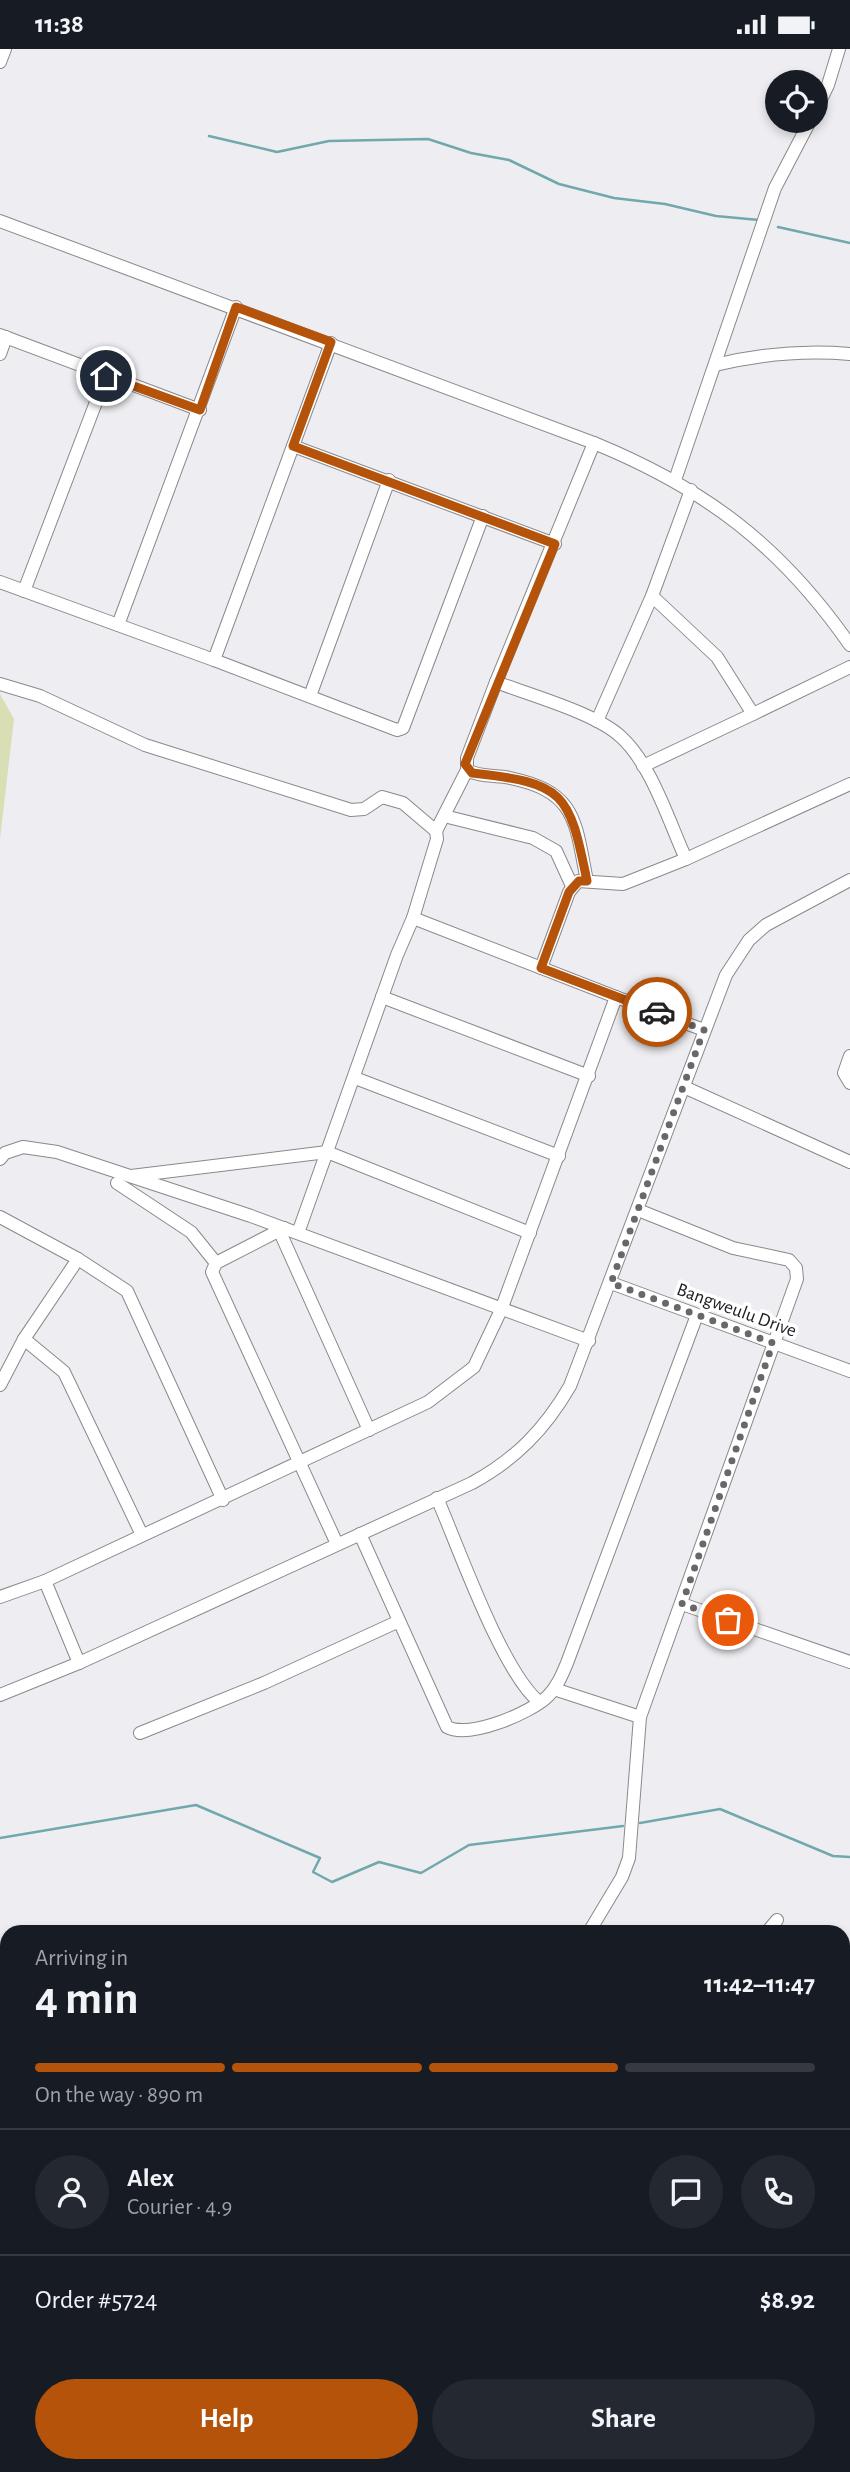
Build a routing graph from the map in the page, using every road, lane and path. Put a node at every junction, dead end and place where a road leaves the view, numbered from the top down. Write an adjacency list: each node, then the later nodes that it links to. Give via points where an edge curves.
1 (5, 49): 3 (street)
2 (839, 49): 4 (street)
3 (0, 62)
4 (828, 84)
5 (804, 133): 12 (street, via 775,188)
6 (0, 221): 7 (street)
7 (236, 307): 9 (street); 14 (street)
8 (3, 336): 10 (street); 13 (street)
9 (331, 342): 15 (street); 16 (street)
10 (0, 354)
11 (850, 354): 12 (street, via 761,353)
12 (715, 365): 18 (street)
13 (106, 376): 14 (street); 23 (street)
14 (200, 410): 25 (street)
15 (594, 443): 18 (street); 21 (street)
16 (293, 446): 17 (street); 27 (street)
17 (389, 480): 20 (street); 31 (street)
18 (675, 480): 19 (street)
19 (691, 490): 24 (street); 26 (street, via 729,515 796,574)
20 (483, 516): 21 (street); 31 (street, via 403,728 397,730)
21 (555, 544): 29 (street)
22 (0, 582): 23 (street)
23 (24, 591): 25 (street)
24 (652, 596): 32 (street, via 718,657); 33 (street)
25 (118, 625): 27 (street)
26 (850, 645)
27 (214, 660): 31 (street)
28 (850, 667): 32 (street)
29 (496, 682): 33 (street); 35 (street, via 467,758)
30 (0, 684): 38 (street, via 52,701 164,751 351,810 364,809 382,797 392,798)
31 (310, 696)
32 (753, 714): 34 (street)
33 (597, 722): 34 (street, via 621,737)
34 (643, 766): 39 (street)
35 (467, 770): 37 (street); 41 (street, via 522,781 563,800 576,828)
36 (850, 784): 39 (street)
37 (444, 816): 38 (street); 42 (street, via 533,838 556,851)
38 (436, 831): 43 (street)
39 (687, 859): 41 (street, via 623,884)
40 (850, 880): 47 (street, via 786,912 749,940 726,975)
41 (587, 881): 42 (street)
42 (572, 886): 44 (street)
43 (413, 918): 44 (street); 45 (street)
44 (541, 968): 46 (street)
45 (382, 997): 49 (street); 50 (street)
46 (616, 997): 47 (street); 49 (street)
47 (704, 1030): 52 (street)
48 (850, 1056): 51 (street, via 844,1073)
49 (589, 1076): 54 (street)
50 (355, 1078): 53 (street); 54 (street)
51 (850, 1083)
52 (684, 1087): 56 (street); 58 (street)
53 (327, 1152): 57 (street); 61 (street); 62 (street)
54 (559, 1156): 62 (street)
55 (0, 1159): 57 (street, via 23,1147 57,1152)
56 (850, 1162)
57 (122, 1180): 60 (street); 64 (street, via 191,1232)
58 (638, 1210): 65 (street); 70 (street, via 733,1248 789,1260 797,1279)
59 (0, 1217): 63 (street)
60 (282, 1229): 61 (street); 64 (street); 73 (street)
61 (298, 1233): 66 (street)
62 (530, 1233): 66 (street)
63 (78, 1259): 68 (street); 76 (street, via 127,1291)
64 (216, 1263): 74 (street, via 212,1272)
65 (611, 1283): 67 (street, Bangweulu Drive); 69 (street)
66 (501, 1310): 69 (street); 73 (street, via 483,1354 462,1379 428,1402)
67 (696, 1315): 70 (street, Bangweulu Drive); 86 (street)
68 (24, 1339): 72 (street); 78 (street, via 64,1372)
69 (589, 1341): 75 (street, via 557,1409 529,1444 494,1472)
70 (773, 1343): 71 (street, Bangweulu Drive); 82 (street)
71 (850, 1371)
72 (0, 1385)
73 (369, 1430): 74 (street)
74 (299, 1464): 76 (street); 79 (street)
75 (436, 1499): 77 (street); 88 (street, via 505,1654 527,1692)
76 (223, 1500): 78 (street)
77 (360, 1534): 79 (street); 83 (street)
78 (142, 1535): 80 (street)
79 (337, 1544): 85 (street)
80 (45, 1581): 81 (street); 85 (street)
81 (0, 1597)
82 (682, 1604): 84 (street); 89 (street)
83 (397, 1622): 88 (street, via 447,1727 460,1731 491,1724); 90 (street)
84 (850, 1662)
85 (79, 1663): 87 (street)
86 (554, 1689): 88 (street); 89 (street)
87 (0, 1695)
88 (539, 1702)
89 (640, 1717): 92 (street, via 629,1858)
90 (140, 1733)
91 (777, 1920): 93 (street)
92 (593, 1925)
93 (773, 1925)

